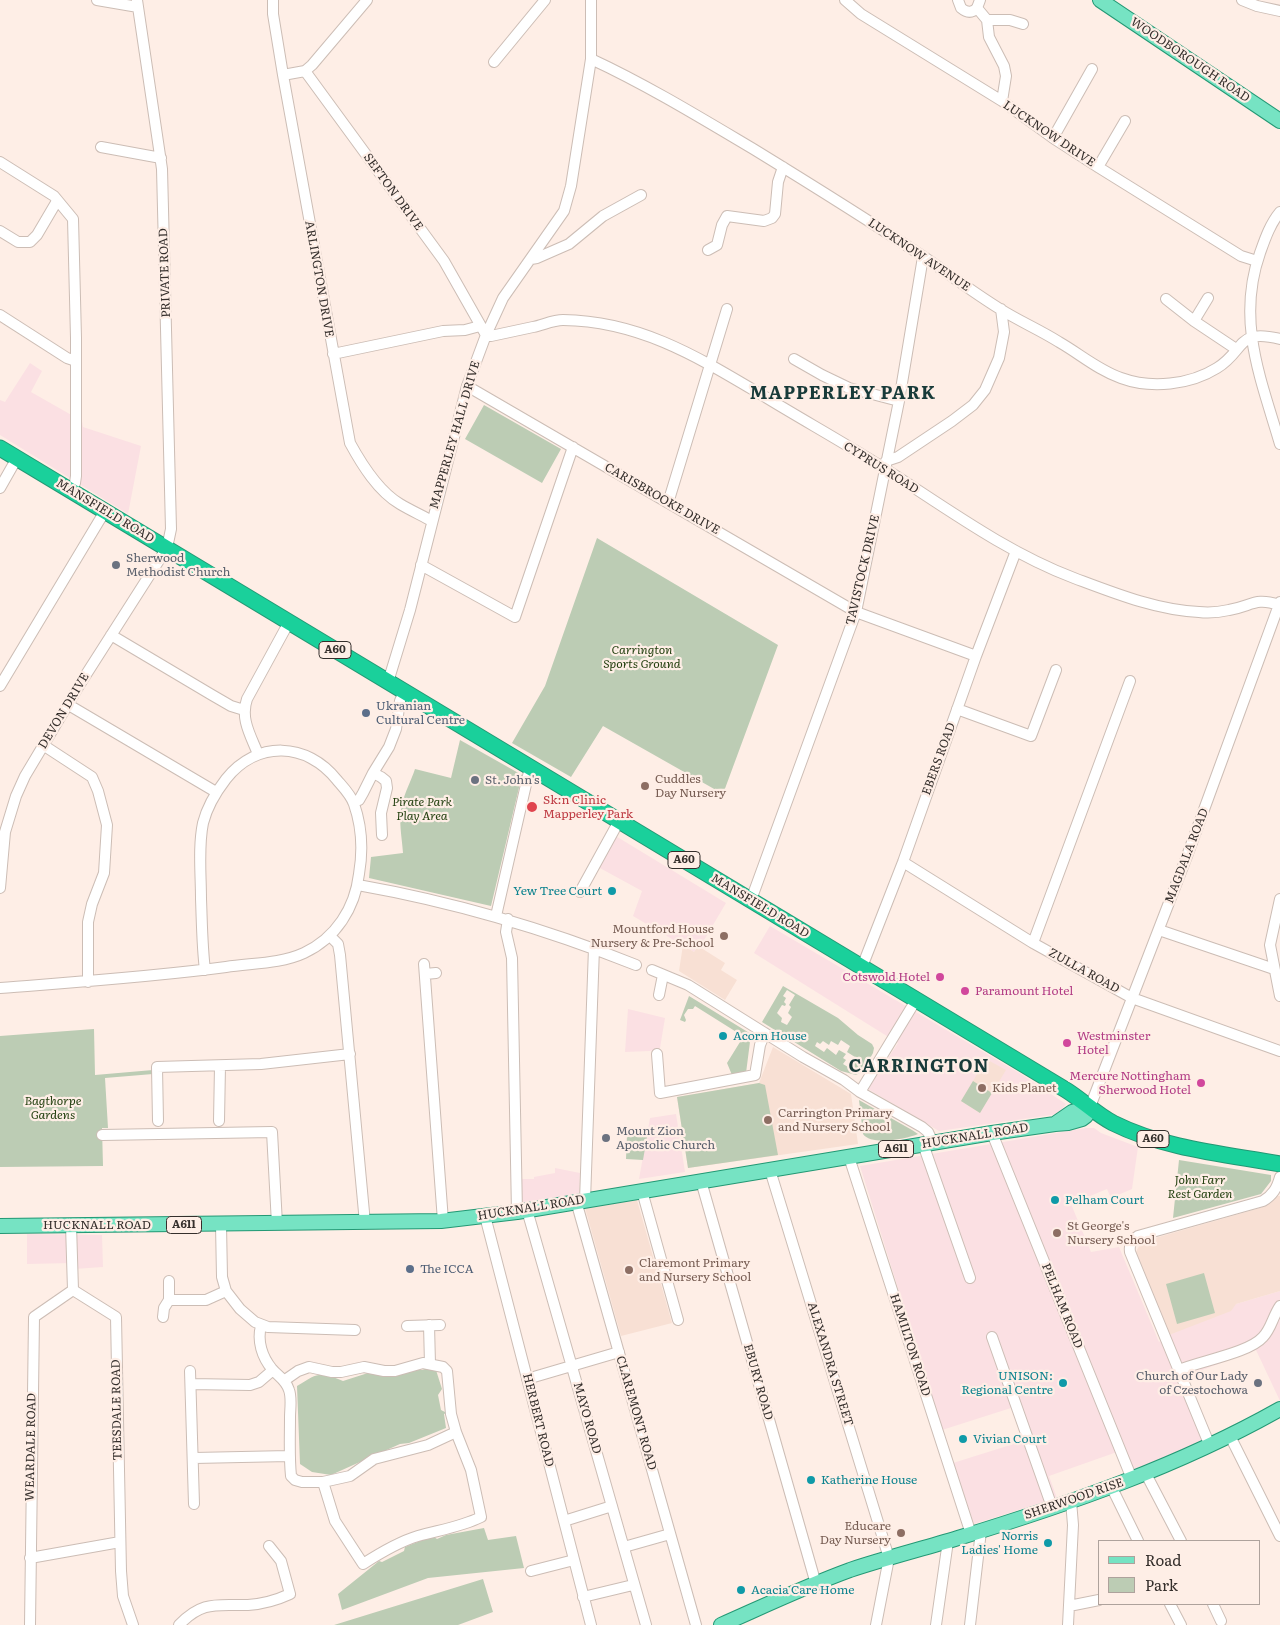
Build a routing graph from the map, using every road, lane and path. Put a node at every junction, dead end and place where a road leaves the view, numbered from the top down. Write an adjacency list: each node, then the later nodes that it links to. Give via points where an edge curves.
1 (96, 0): 10 (street)
2 (273, 0): 19 (street, ARLINGTON DRIVE)
3 (367, 0): 18 (street)
4 (545, 0): 16 (street)
5 (591, 0): 15 (street, MAPPERLEY HALL DRIVE)
6 (845, 0): 20 (street, LUCKNOW DRIVE, via 861,14)
7 (958, 0): 11 (street, via 964,11 971,12)
8 (1100, 0): 22 (main road, WOODBOROUGH ROAD)
9 (1242, 0): 12 (street)
10 (138, 4): 25 (street, PRIVATE ROAD)
11 (978, 4): 13 (street)
12 (1280, 11)
13 (987, 20): 14 (street, via 1010,20); 20 (street, via 989,38 1006,76)
14 (1023, 24)
15 (591, 58): 27 (street, LUCKNOW AVENUE); 35 (street, MAPPERLEY HALL DRIVE, via 571,186 564,211)
16 (494, 62)
17 (1092, 69): 23 (street)
18 (305, 71): 19 (street); 43 (street, SEFTON DRIVE, via 444,260)
19 (283, 75): 47 (street, ARLINGTON DRIVE)
20 (1002, 101): 23 (street, LUCKNOW DRIVE)
21 (1125, 121): 28 (street)
22 (1280, 121)
23 (1053, 138): 28 (street, LUCKNOW DRIVE)
24 (101, 147): 25 (street)
25 (161, 158): 63 (street, PRIVATE ROAD, via 171,500)
26 (0, 162): 30 (street)
27 (784, 167): 33 (street, via 772,218 764,221 727,216 716,245); 34 (street, LUCKNOW AVENUE)
28 (1098, 167): 36 (street, LUCKNOW DRIVE, via 1241,256)
29 (641, 195): 35 (street, via 603,216 569,244)
30 (57, 201): 32 (street, via 30,242 18,242); 49 (street, via 73,219)
31 (1280, 212): 36 (street, via 1265,238)
32 (0, 231)
33 (708, 250)
34 (923, 257): 40 (street, LUCKNOW AVENUE); 52 (street, TAVISTOCK DRIVE)
35 (531, 259): 43 (street, MAPPERLEY HALL DRIVE)
36 (1257, 261): 44 (street, via 1249,314)
37 (1208, 298): 42 (street)
38 (1166, 299): 42 (street)
39 (727, 309): 50 (street)
40 (1001, 309): 46 (street, LUCKNOW AVENUE, via 1059,341 1100,369 1137,382 1168,384 1197,378 1219,367); 57 (street, via 1004,332 999,358 985,390 973,405 952,421)
41 (0, 315): 49 (street)
42 (1194, 321): 46 (street)
43 (482, 331): 47 (street, CYPRUS ROAD, via 444,331); 50 (street, CYPRUS ROAD, via 491,336 560,320 610,325 653,337); 51 (street, MAPPERLEY HALL DRIVE)
44 (1251, 337): 45 (street); 46 (street, LUCKNOW AVENUE); 53 (street)
45 (1280, 339)
46 (1236, 349)
47 (333, 354): 62 (street, ARLINGTON DRIVE, via 350,444 360,461 387,495)
48 (794, 359): 52 (street, via 849,388)
49 (76, 361): 59 (street, via 76,476)
50 (710, 364): 57 (street, CYPRUS ROAD); 60 (street)
51 (467, 386): 54 (street, CARISBROOKE DRIVE); 62 (street, MAPPERLEY HALL DRIVE)
52 (899, 401): 57 (street, TAVISTOCK DRIVE)
53 (1280, 444)
54 (573, 447): 60 (street, CARISBROOKE DRIVE); 65 (street, via 515,617)
55 (0, 448): 56 (highway, MANSFIELD ROAD / A60)
56 (17, 458): 58 (street); 59 (highway, MANSFIELD ROAD / A60)
57 (885, 464): 64 (street, CYPRUS ROAD); 67 (street, TAVISTOCK DRIVE)
58 (0, 488)
59 (71, 490): 61 (highway, MANSFIELD ROAD / A60)
60 (668, 503): 67 (street, CARISBROOKE DRIVE)
61 (105, 511): 63 (highway, MANSFIELD ROAD / A60); 74 (street)
62 (432, 521): 65 (street, MAPPERLEY HALL DRIVE)
63 (167, 548): 68 (highway, MANSFIELD ROAD / A60); 69 (street, DEVON DRIVE)
64 (1016, 551): 66 (street, CYPRUS ROAD, via 1072,577 1171,609 1201,612 1229,610 1254,602); 70 (street, EBERS ROAD)
65 (421, 565): 73 (street, MAPPERLEY HALL DRIVE)
66 (1280, 604): 95 (street, MAGDALA ROAD)
67 (856, 612): 70 (street, CARISBROOKE DRIVE); 92 (street, TAVISTOCK DRIVE)
68 (289, 622): 73 (highway, MANSFIELD ROAD / A60); 78 (street)
69 (111, 635): 76 (street, DEVON DRIVE); 78 (street, via 231,706)
70 (976, 656): 77 (street, EBERS ROAD)
71 (1056, 670): 77 (street, via 1032,736)
72 (1130, 681): 97 (street)
73 (388, 682): 75 (highway, MANSFIELD ROAD / A60)
74 (0, 686)
75 (404, 691): 81 (highway, MANSFIELD ROAD / A60); 82 (street, via 396,729)
76 (67, 704): 79 (street, DEVON DRIVE); 83 (street)
77 (957, 709): 87 (street, EBERS ROAD)
78 (244, 710): 80 (street)
79 (43, 745): 89 (street, DEVON DRIVE, via 22,782 5,832); 106 (street, via 92,777 107,825 104,873 88,922)
80 (258, 754): 83 (street, via 234,769); 84 (street, via 279,750 308,756 333,774)
81 (530, 767): 85 (highway, MANSFIELD ROAD / A60); 93 (street)
82 (373, 773): 84 (street, via 359,800); 86 (street, via 386,781 379,813)
83 (216, 792): 101 (street, via 203,823 201,844)
84 (354, 802): 88 (street, via 362,855)
85 (619, 821): 90 (street); 92 (highway, MANSFIELD ROAD / A60)
86 (382, 835)
87 (903, 862): 97 (street, ZULLA ROAD); 100 (street, EBERS ROAD)
88 (358, 886): 93 (street, via 417,896); 96 (street, via 352,906)
89 (0, 888)
90 (580, 892)
91 (1280, 899): 104 (street, via 1270,945)
92 (751, 900): 100 (highway, MANSFIELD ROAD / A60)
93 (496, 916): 94 (street)
94 (508, 919): 98 (street); 131 (street, MAYO ROAD, via 506,932 512,958)
95 (1159, 930): 104 (street); 110 (street, MAGDALA ROAD)
96 (330, 936): 101 (street, via 305,953 290,958); 114 (street, via 338,944 340,955)
97 (1033, 943): 110 (street, ZULLA ROAD)
98 (594, 948): 99 (street); 130 (street, CLAREMONT ROAD)
99 (636, 965)
100 (862, 968): 111 (highway, MANSFIELD ROAD / A60)
101 (205, 970): 106 (street)
102 (652, 970): 105 (street)
103 (436, 973): 133 (street, via 424,969)
104 (1277, 974): 109 (street)
105 (663, 975): 108 (street); 112 (street, via 724,1006)
106 (88, 982): 107 (street)
107 (0, 988)
108 (659, 996)
109 (1280, 996)
110 (1132, 998): 113 (street, ZULLA ROAD); 118 (street, MAGDALA ROAD)
111 (916, 1000): 117 (street); 118 (highway, MANSFIELD ROAD / A60, via 1066,1090)
112 (766, 1033): 115 (street, via 760,1045 755,1075 660,1093); 117 (street)
113 (1280, 1051)
114 (350, 1054): 116 (street); 134 (street)
115 (657, 1054)
116 (220, 1066): 119 (street, via 158,1067); 120 (street)
117 (860, 1092): 123 (street, via 928,1132)
118 (1086, 1113): 121 (main road, HUCKNALL ROAD / A611, via 1072,1112 1055,1124); 125 (highway, MANSFIELD ROAD / A60, via 1177,1146)
119 (158, 1121)
120 (219, 1121)
121 (992, 1133): 123 (main road, HUCKNALL ROAD / A611); 167 (street, PELHAM ROAD)
122 (102, 1135): 135 (street, via 272,1132)
123 (928, 1144): 124 (main road, HUCKNALL ROAD / A611); 139 (street)
124 (849, 1157): 126 (main road, HUCKNALL ROAD / A611); 175 (street, HAMILTON ROAD)
125 (1280, 1164)
126 (770, 1170): 128 (main road, HUCKNALL ROAD / A611); 185 (street, ALEXANDRA STREET)
127 (1280, 1177): 155 (street, via 1274,1192 1264,1201 1138,1236 1131,1242 1130,1252)
128 (701, 1181): 129 (main road, HUCKNALL ROAD / A611); 189 (street, EBURY ROAD)
129 (642, 1192): 130 (main road, HUCKNALL ROAD / A611); 146 (street)
130 (580, 1200): 131 (main road, HUCKNALL ROAD / A611); 151 (street, CLAREMONT ROAD)
131 (522, 1211): 132 (main road, HUCKNALL ROAD / A611); 153 (street, MAYO ROAD)
132 (485, 1216): 133 (main road, HUCKNALL ROAD / A611); 157 (street, HERBERT ROAD)
133 (443, 1221): 134 (main road, HUCKNALL ROAD / A611)
134 (365, 1222): 135 (main road, HUCKNALL ROAD / A611)
135 (278, 1224): 137 (main road, HUCKNALL ROAD / A611)
136 (71, 1225): 137 (main road, HUCKNALL ROAD / A611); 138 (main road, HUCKNALL ROAD / A611); 141 (street)
137 (221, 1225): 142 (street, via 222,1277)
138 (0, 1226)
139 (970, 1278)
140 (170, 1281): 143 (street)
141 (73, 1290): 181 (street, TEESDALE ROAD, via 116,1317); 184 (street, WEARDALE ROAD, via 34,1318)
142 (226, 1291): 143 (street, via 206,1300); 147 (street, via 240,1309)
143 (169, 1300): 145 (street)
144 (1280, 1306): 155 (street, via 1267,1333 1258,1341)
145 (163, 1317)
146 (678, 1320)
147 (261, 1326): 149 (street); 154 (street, via 260,1343)
148 (407, 1326): 152 (street, via 435,1325)
149 (355, 1330)
150 (992, 1337): 173 (street)
151 (619, 1352): 153 (street); 176 (street, CLAREMONT ROAD)
152 (430, 1364): 158 (street, via 406,1366 395,1371 364,1367 332,1372 309,1367); 161 (street, via 447,1371)
153 (572, 1366): 157 (street); 172 (street, MAYO ROAD)
154 (273, 1370): 158 (street); 159 (street, via 250,1385)
155 (1179, 1370): 163 (street)
156 (190, 1371): 159 (street)
157 (527, 1379): 174 (street, HERBERT ROAD)
158 (285, 1380): 165 (street, via 290,1392)
159 (191, 1384): 164 (street)
160 (1280, 1409): 162 (main road, SHERWOOD RISE)
161 (456, 1432): 168 (street, via 428,1445 374,1459 350,1476); 168 (street, via 471,1470 481,1518 411,1538 363,1564 334,1521)
162 (1230, 1436): 163 (main road, SHERWOOD RISE); 177 (street)
163 (1210, 1446): 166 (main road, SHERWOOD RISE)
164 (194, 1452): 165 (street); 171 (street)
165 (290, 1456): 168 (street, via 291,1476 295,1480)
166 (1146, 1474): 167 (main road, SHERWOOD RISE); 179 (street)
167 (1132, 1479): 169 (main road, SHERWOOD RISE)
168 (323, 1482)
169 (1111, 1486): 170 (main road, SHERWOOD RISE); 178 (street)
170 (1072, 1501): 173 (main road, SHERWOOD RISE); 194 (street)
171 (194, 1504)
172 (612, 1506): 174 (street); 183 (street, MAYO ROAD)
173 (1052, 1507): 175 (main road, SHERWOOD RISE)
174 (564, 1521): 186 (street, HERBERT ROAD)
175 (976, 1532): 180 (main road, SHERWOOD RISE); 205 (street)
176 (670, 1534): 183 (street); 201 (street, CLAREMONT ROAD)
177 (1280, 1536)
178 (1138, 1540)
179 (1180, 1540)
180 (948, 1541): 185 (main road, SHERWOOD RISE); 204 (street)
181 (120, 1542): 184 (street); 195 (street, TEESDALE ROAD, via 123,1596)
182 (269, 1546): 198 (street, via 281,1561 290,1594 275,1601 250,1605 210,1605 196,1610)
183 (624, 1547): 188 (street, MAYO ROAD)
184 (30, 1558): 197 (street, WEARDALE ROAD)
185 (889, 1558): 189 (main road, SHERWOOD RISE); 203 (street)
186 (574, 1560): 187 (street); 190 (street, HERBERT ROAD)
187 (531, 1571)
188 (633, 1584): 190 (street); 200 (street, MAYO ROAD)
189 (816, 1584): 202 (main road, SHERWOOD RISE)
190 (583, 1597): 199 (street, HERBERT ROAD)
191 (1098, 1600): 194 (street)
192 (1171, 1605): 207 (street)
193 (1213, 1605): 196 (street)
194 (1069, 1606): 206 (street)
195 (132, 1620)
196 (1221, 1621)
197 (30, 1625)
198 (180, 1625)
199 (590, 1625)
200 (646, 1625)
201 (696, 1625)
202 (721, 1625)
203 (876, 1625)
204 (936, 1625)
205 (970, 1625)
206 (1068, 1625)
207 (1181, 1625)

